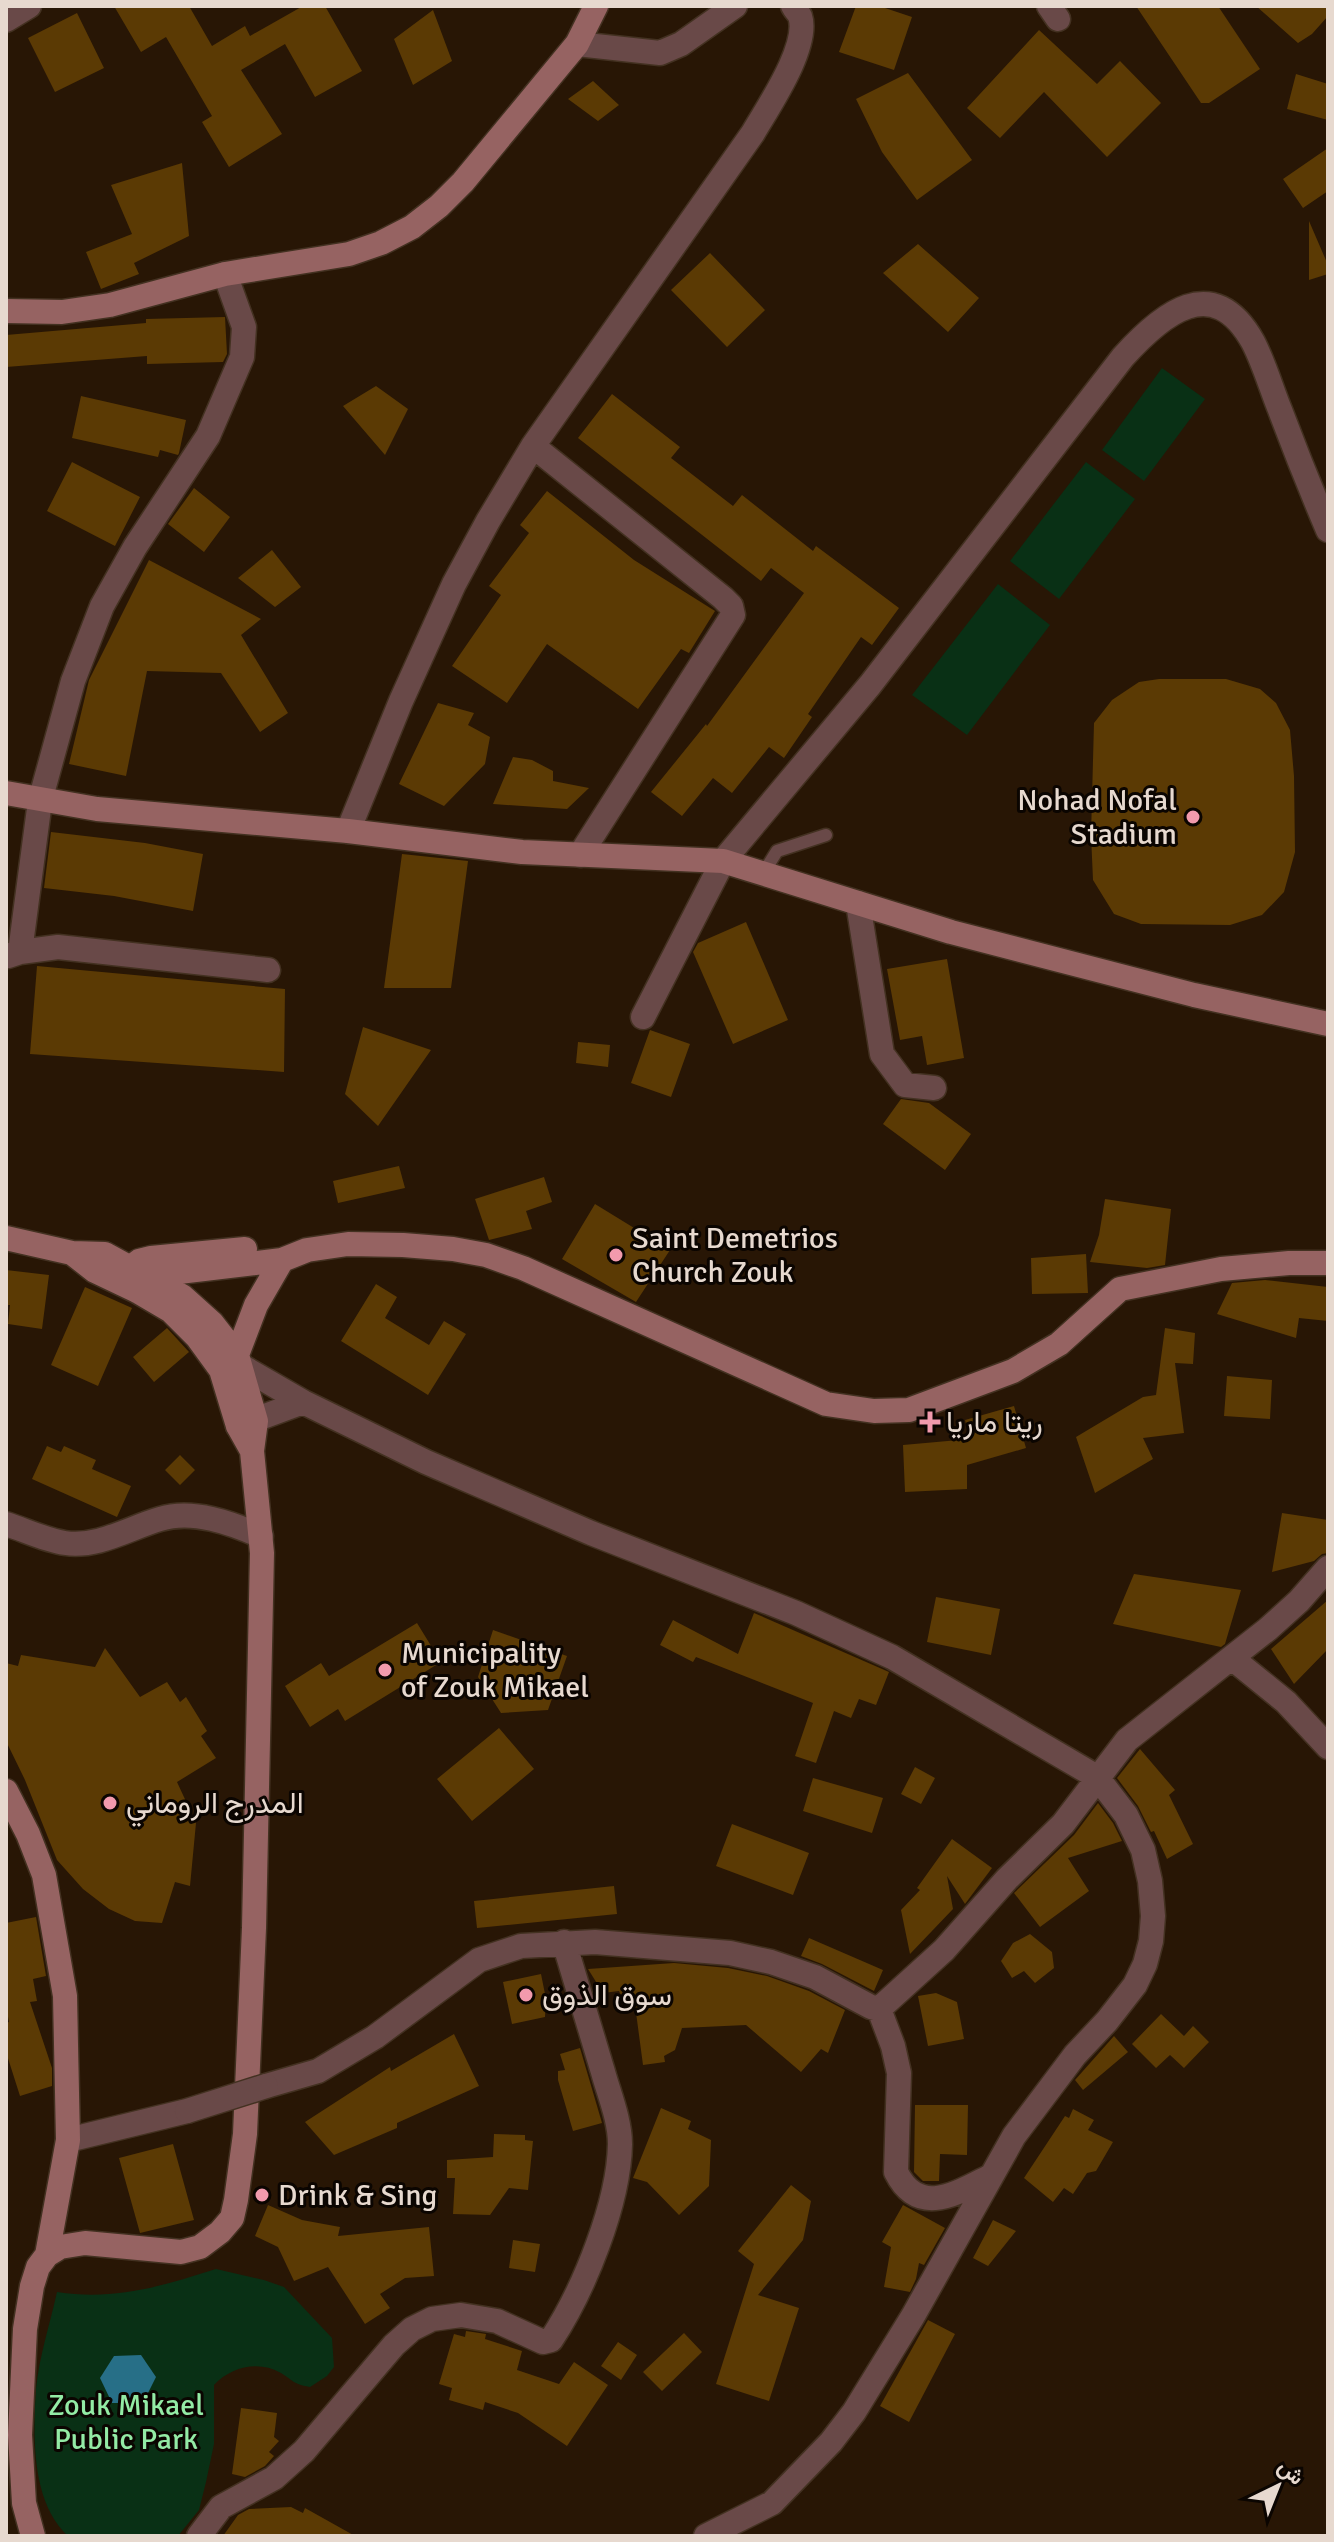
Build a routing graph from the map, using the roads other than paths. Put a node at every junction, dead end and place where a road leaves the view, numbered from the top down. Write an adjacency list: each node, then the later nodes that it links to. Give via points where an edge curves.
1 (29, 6): 5 (street)
2 (596, 6): 6 (main road)
3 (735, 6): 6 (street, via 660,53)
4 (793, 6): 9 (street, via 800,16 801,38 765,112)
5 (6, 20)
6 (577, 44): 7 (main road, via 463,182 412,227 349,254)
7 (225, 274): 8 (main road, via 110,305 62,312); 12 (street, via 244,327 242,357 208,436 102,606 73,681)
8 (6, 311)
9 (533, 446): 13 (street, via 454,584); 15 (street, via 723,598 733,615)
10 (1328, 530): 16 (street, via 1265,370 1238,320 1219,307 1197,304 1170,312 1123,357 870,685)
11 (6, 793): 12 (main road)
12 (40, 801): 13 (main road); 19 (street)
13 (348, 831): 15 (main road)
14 (826, 835): 17 (lane, via 777,851)
15 (580, 855): 16 (main road)
16 (723, 861): 17 (main road); 21 (street)
17 (764, 872): 18 (main road)
18 (858, 903): 22 (main road, via 1096,971); 23 (street, via 882,1054 905,1085)
19 (13, 954): 20 (street, via 58,947)
20 (268, 970)
21 (643, 1017)
22 (1328, 1024)
23 (934, 1088)
24 (6, 1238): 28 (main road, via 72,1253 105,1254)
25 (307, 1250): 26 (main road); 27 (main road, via 403,1245 486,1255 826,1404 874,1411 909,1410 1013,1371 1059,1344 1120,1289 1221,1269); 28 (main road, via 282,1245 175,1254 151,1258)
26 (282, 1260): 28 (main road); 29 (main road, via 252,1313)
27 (1328, 1263)
28 (133, 1279): 29 (main road, via 182,1296 212,1323); 31 (main road, via 197,1337 221,1370)
29 (239, 1360): 30 (street); 31 (main road)
30 (303, 1402): 31 (street); 37 (street, via 440,1468 892,1657)
31 (247, 1423): 33 (main road)
32 (6, 1524): 33 (street, via 65,1543 94,1542 163,1518 229,1522)
33 (261, 1536): 43 (main road, via 254,1928 245,2134 232,2218 200,2247 181,2252 85,2243)
34 (1328, 1568): 35 (street)
35 (1233, 1659): 36 (street, via 1286,1702); 37 (street, via 1127,1740)
36 (1328, 1747)
37 (1097, 1777): 40 (street, via 1063,1824 944,1950); 42 (street, via 1126,1815 1143,1850 1153,1916 1145,1964 1135,1985 1014,2136)
38 (6, 1791): 41 (main road, via 44,1875 65,1996)
39 (564, 1942): 40 (street, via 744,1956 815,1977); 41 (street, bridge, via 521,1946 479,1960 318,2071); 46 (street, via 620,2141 598,2245 560,2326 551,2340 543,2342 497,2321 461,2315 432,2319 412,2329 304,2451 274,2478 221,2507)
40 (879, 2009): 42 (street, via 899,2073 896,2172 901,2183 928,2198 959,2192)
41 (68, 2140): 43 (main road)
42 (991, 2176): 47 (street, via 913,2316 831,2442 772,2503)
43 (47, 2255): 44 (main road, via 32,2286 25,2329)
44 (15, 2498): 45 (main road)
45 (33, 2536)
46 (199, 2536)
47 (706, 2536)

